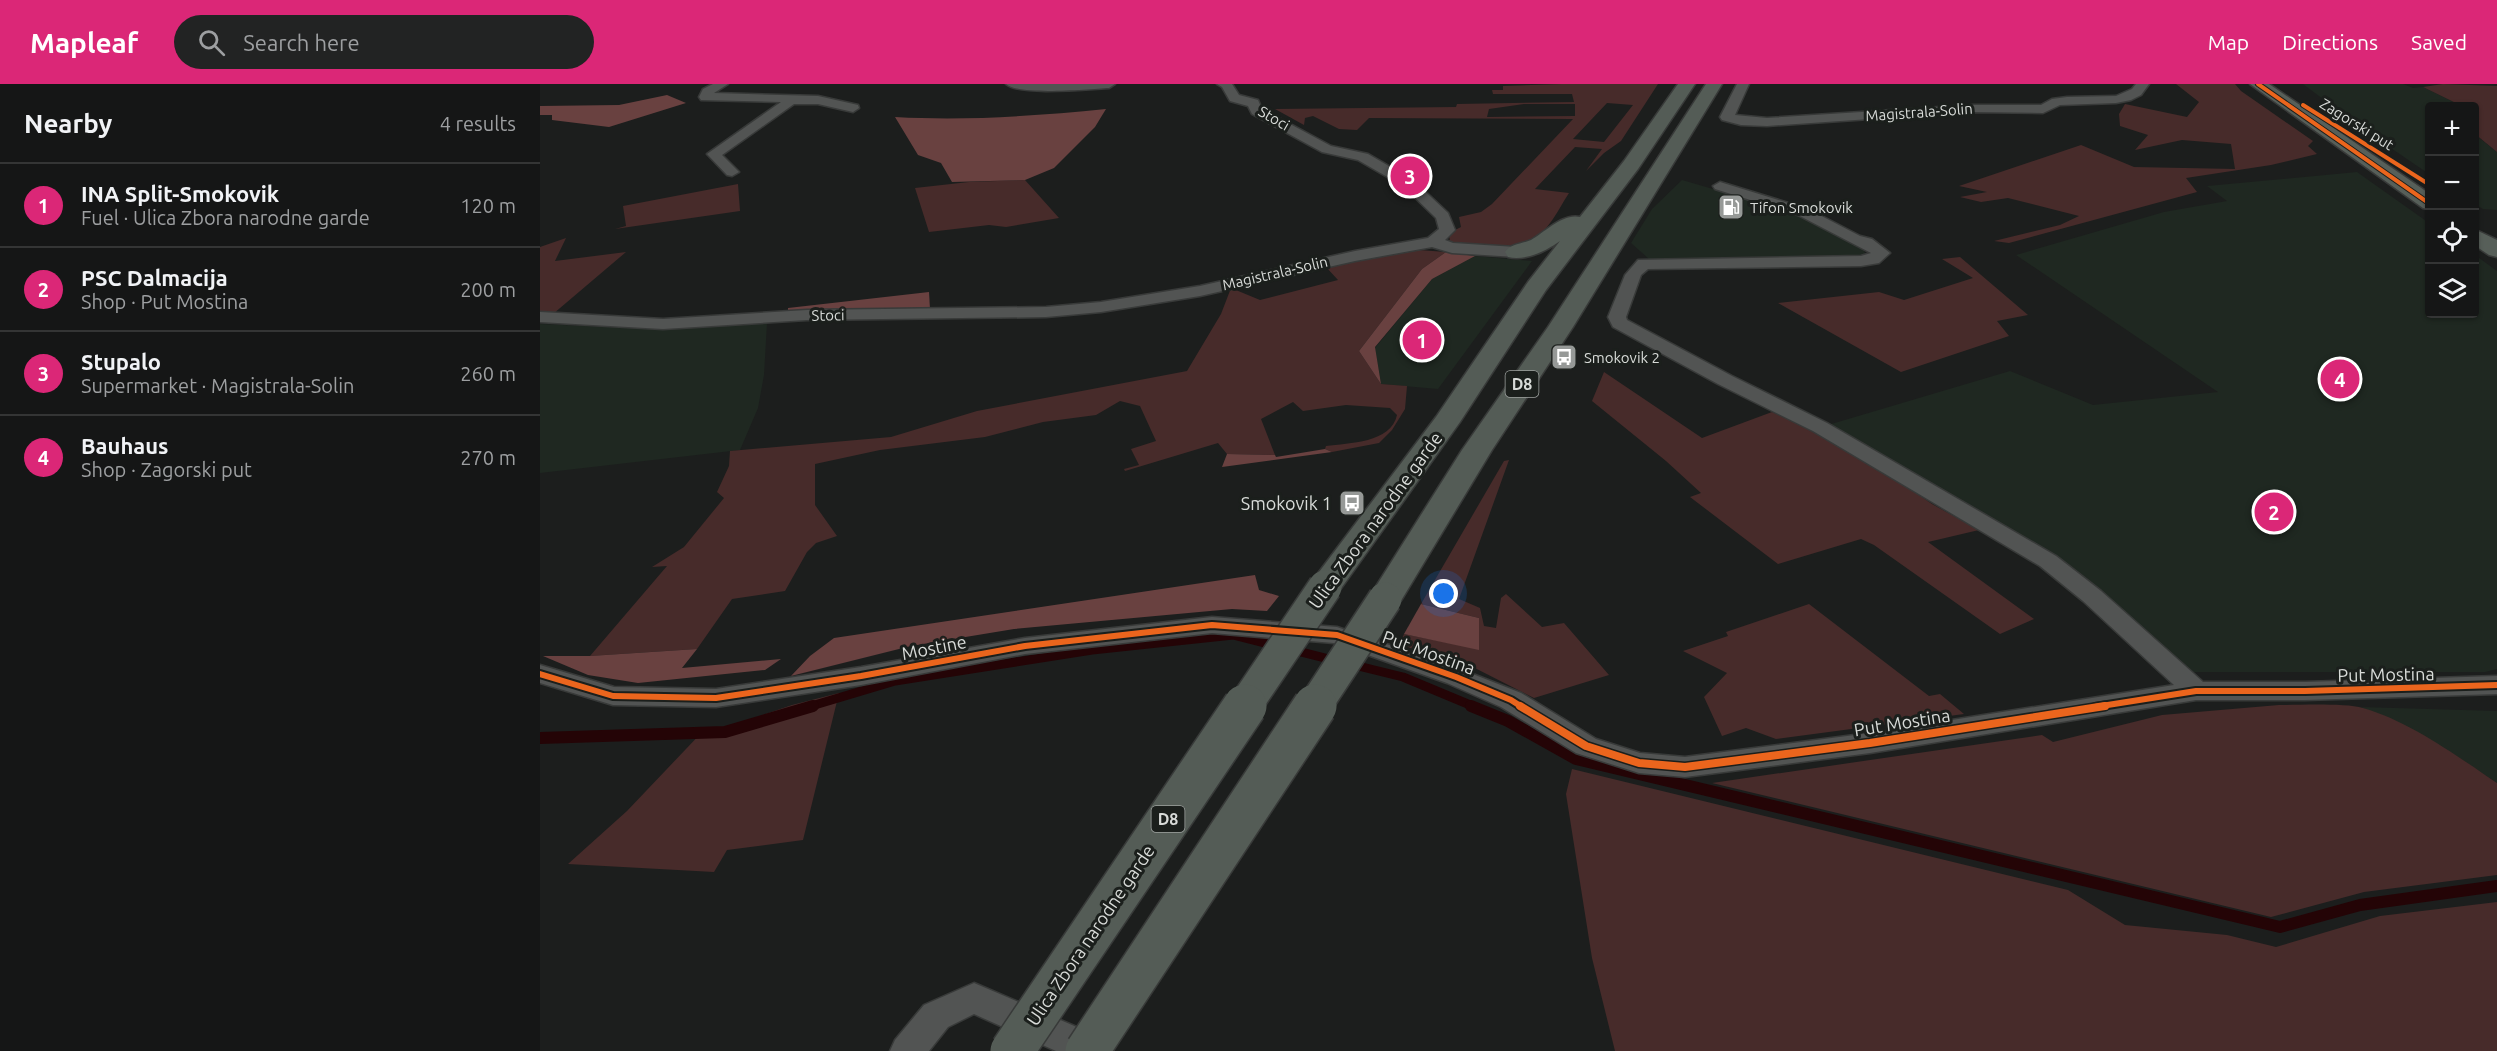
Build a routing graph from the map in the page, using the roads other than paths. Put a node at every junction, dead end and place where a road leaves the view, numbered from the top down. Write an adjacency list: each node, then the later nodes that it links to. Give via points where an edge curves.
1 (722, 84): 11 (street, via 705,97)
2 (1011, 84): 3 (street)
3 (1109, 84)
4 (1225, 84): 21 (street, Stoci, via 1234,98 1252,103 1257,111 1327,149 1363,156 1408,183 1443,216 1447,230)
5 (1687, 84): 17 (highway, Ulica Zbora narodne garde / D8, via 1631,165)
6 (1714, 84): 32 (highway, D8, bridge, via 1385,599)
7 (1743, 84): 8 (street, Magistrala-Solin, via 1727,117 1743,122 1784,122 1988,107 2043,109 2058,102 2123,99 2139,92)
8 (2143, 84)
9 (2258, 84): 16 (main road, Zagorski put)
10 (2271, 84): 14 (main road, Zagorski put)
11 (787, 100): 12 (street, via 818,100); 13 (street, via 714,154)
12 (853, 108)
13 (732, 172)
14 (2425, 182)
15 (1720, 186): 29 (street, via 1803,212 1882,254 1861,261 1650,263 1640,266 1634,275 1617,317 1619,323 1820,427 2048,561)
16 (2425, 201)
17 (1590, 214): 23 (highway, via 1558,231 1546,243); 31 (highway, Ulica Zbora narodne garde / D8, bridge, via 1446,422 1325,587)
18 (2479, 217): 19 (main road)
19 (2497, 230)
20 (2479, 238): 22 (main road)
21 (1433, 242): 23 (street, Magistrala-Solin, via 1452,248); 24 (street, Magistrala-Solin, via 1200,291)
22 (2497, 250)
23 (1516, 252)
24 (1117, 304): 25 (street, Stoci, via 1046,312 807,315 663,324)
25 (540, 317)
26 (1337, 635): 27 (street, Mostine, via 1212,625 1025,646 716,698 613,696); 29 (street, Put Mostina, via 1511,700 1586,746 1639,763 1685,767 1870,743)
27 (540, 674)
28 (2497, 685): 29 (street, Put Mostina)
29 (2196, 691)
30 (908, 1051): 33 (street, via 936,1016 974,998)
31 (1012, 1051)
32 (1087, 1051)
33 (1094, 1051)

